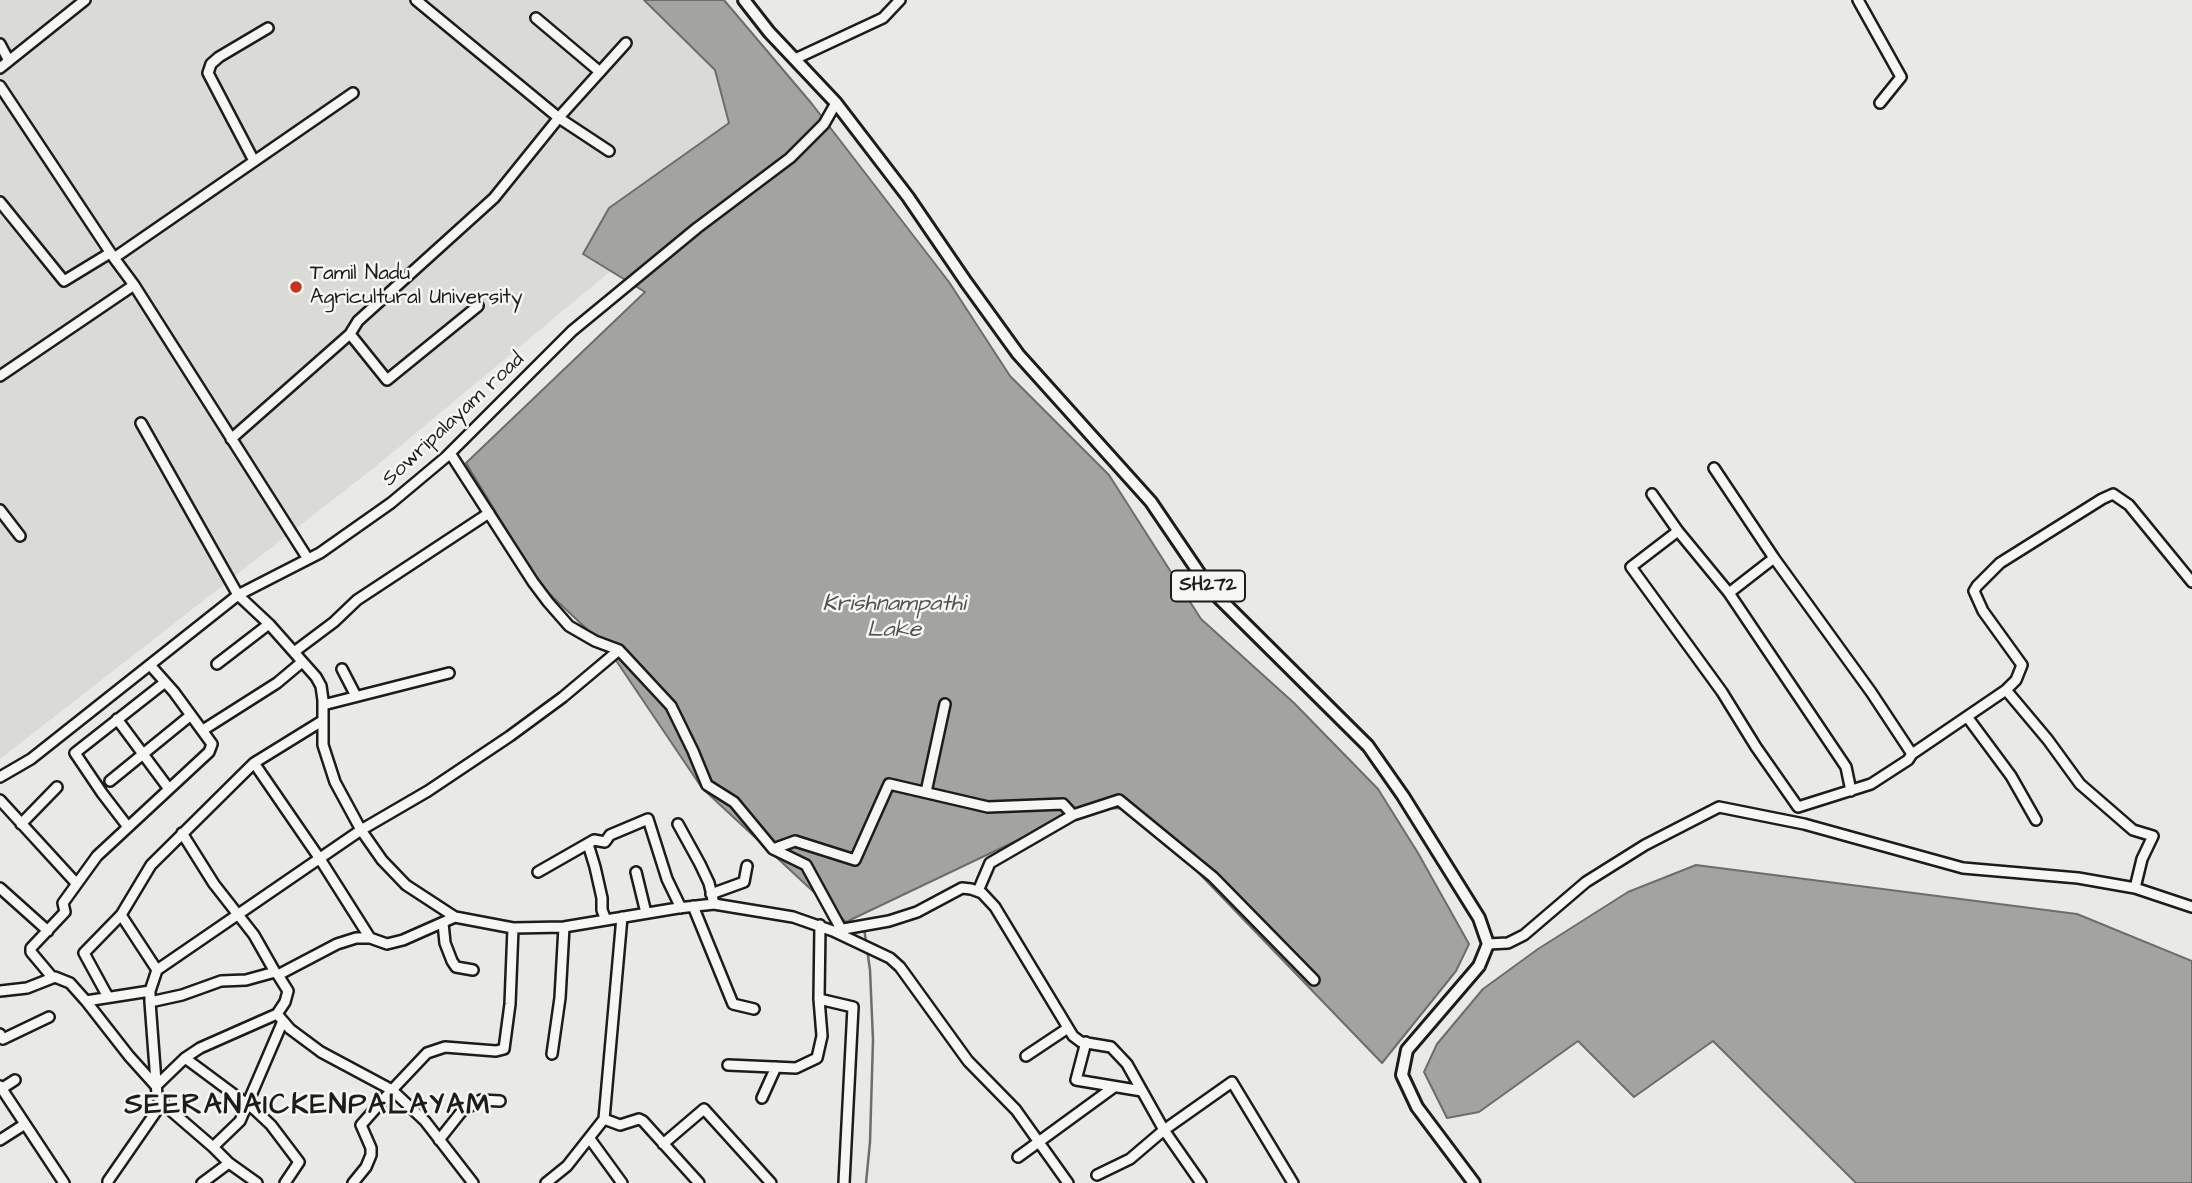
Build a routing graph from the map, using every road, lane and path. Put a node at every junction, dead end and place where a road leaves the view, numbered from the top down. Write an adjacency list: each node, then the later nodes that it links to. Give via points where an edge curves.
1 (85, 0): 11 (street)
2 (416, 0): 18 (street)
3 (744, 0): 10 (main road, SH272)
4 (900, 0): 10 (street, via 883,18)
5 (1858, 0): 17 (street, via 1901,77)
6 (536, 18): 13 (street)
7 (268, 29): 20 (street, via 219,57 208,73)
8 (626, 43): 13 (street)
9 (0, 44): 11 (street)
10 (794, 59): 16 (main road, SH272)
11 (9, 61): 12 (street)
12 (0, 68)
13 (600, 72): 18 (street)
14 (0, 86): 22 (street)
15 (353, 93): 20 (street)
16 (836, 103): 29 (street, Sowripalayam road, via 824,124 790,158 572,331); 105 (main road, SH272, via 1018,354 1151,502 1210,589 1368,746 1479,918)
17 (1880, 103)
18 (559, 118): 19 (street); 25 (street, via 494,198 358,321)
19 (609, 151)
20 (254, 161): 22 (street)
21 (0, 202): 22 (street, via 64,281)
22 (112, 255): 23 (street)
23 (134, 285): 26 (street); 28 (street)
24 (478, 306): 25 (street, via 387,380)
25 (350, 334): 28 (street)
26 (0, 376)
27 (141, 424): 40 (street)
28 (231, 439): 37 (street)
29 (450, 453): 33 (street); 37 (street, Sowripalayam road, via 391,503)
30 (1714, 468): 36 (street)
31 (1652, 494): 34 (street)
32 (0, 510): 35 (street)
33 (489, 513): 42 (street, via 533,582 569,626); 43 (street, via 356,600)
34 (1678, 531): 39 (street); 69 (street, via 1631,567)
35 (20, 536)
36 (1774, 558): 39 (street); 60 (street)
37 (308, 559): 40 (street, Sowripalayam road)
38 (2192, 582): 50 (street, via 2129,505 2113,494 2102,499 2000,563 1977,586 1974,592 1983,611 2022,665)
39 (1729, 593): 66 (street, via 1846,767)
40 (238, 595): 41 (street); 46 (street, Sowripalayam road)
41 (270, 624): 43 (street); 45 (street)
42 (619, 650): 76 (street, via 510,736); 79 (street, via 671,706 707,785 734,802)
43 (293, 652): 44 (street)
44 (302, 662): 53 (street, via 321,686); 58 (street)
45 (217, 664)
46 (150, 665): 49 (street); 62 (street, Sowripalayam road, via 30,759)
47 (342, 669): 51 (street)
48 (449, 673): 51 (street)
49 (164, 683): 54 (street); 56 (street)
50 (2006, 690): 55 (street); 86 (street, via 2080,784 2133,830 2153,836 2141,859)
51 (356, 696): 53 (street)
52 (945, 704): 67 (street)
53 (323, 705): 57 (street)
54 (191, 715): 58 (street); 59 (street)
55 (1968, 718): 60 (street); 71 (street, via 2011,776)
56 (117, 719): 59 (street); 75 (street, via 75,753)
57 (321, 721): 61 (street); 76 (street, via 323,746 335,782)
58 (203, 730): 65 (street, via 212,744 209,752)
59 (142, 754): 63 (street); 65 (street)
60 (1912, 754): 66 (street, via 1871,784)
61 (254, 763): 77 (street); 80 (street)
62 (0, 777)
63 (110, 781)
64 (57, 787): 72 (street)
65 (169, 789): 75 (street)
66 (1851, 791): 69 (street)
67 (926, 792): 70 (street, via 988,807 1063,804); 79 (street, via 889,784 855,860 795,841)
68 (0, 800): 72 (street)
69 (1798, 807): 74 (street)
70 (1073, 815): 87 (street, via 990,863); 110 (street, via 1119,800 1213,877)
71 (2036, 820)
72 (21, 824): 84 (street)
73 (678, 824): 88 (street, via 701,864)
74 (1804, 824): 86 (street, via 1963,868); 105 (street, via 1720,807 1586,882 1524,935 1508,943)
75 (128, 827): 84 (street)
76 (361, 830): 80 (street); 95 (street, via 406,886)
77 (182, 833): 93 (street); 94 (street, via 151,865)
78 (588, 844): 82 (street); 91 (street, via 605,842 610,835 648,819); 97 (street)
79 (772, 849): 102 (street, via 806,865)
80 (320, 859): 93 (street); 104 (street)
81 (747, 866): 88 (street, via 744,882)
82 (538, 872)
83 (635, 872): 92 (street)
84 (76, 883): 103 (street, via 64,903 65,912)
85 (0, 888): 103 (street)
86 (2135, 888): 90 (street)
87 (978, 891): 102 (street, via 962,888 917,912); 120 (street, via 995,906)
88 (713, 899): 89 (street); 99 (street)
89 (693, 906): 91 (street); 117 (street, via 733,1004)
90 (2192, 907)
91 (681, 908): 92 (street)
92 (646, 913): 96 (street)
93 (238, 914): 106 (street); 108 (street)
94 (121, 915): 106 (street); 113 (street, via 84,953)
95 (455, 917): 98 (street); 100 (street)
96 (622, 917): 97 (street); 138 (street)
97 (606, 920): 101 (street)
98 (443, 923): 104 (street, via 387,944); 107 (street, via 452,961 456,967)
99 (820, 925): 102 (street); 114 (street)
100 (513, 928): 101 (street); 132 (street, via 504,1049 445,1047 427,1053)
101 (564, 928): 123 (street)
102 (841, 929): 144 (street, via 900,967 968,1061 1016,1110)
103 (48, 931): 109 (street, via 31,948)
104 (370, 938): 108 (street, via 337,944)
105 (1488, 944): 166 (main road, via 1479,966 1407,1049 1402,1075 1417,1107)
106 (157, 970): 112 (street)
107 (472, 970)
108 (276, 974): 116 (street, via 221,981); 119 (street, via 288,991)
109 (52, 978): 111 (street, via 27,988); 115 (street, via 70,983)
110 (1314, 980)
111 (0, 991)
112 (150, 991): 113 (street); 116 (street)
113 (108, 998): 115 (street)
114 (819, 999): 127 (street, via 822,1036 817,1058 796,1068); 162 (street, via 853,1007)
115 (86, 1001): 129 (street)
116 (150, 1002): 129 (street)
117 (754, 1009)
118 (49, 1017): 121 (street, via 3,1039)
119 (280, 1018): 125 (street, via 200,1048); 132 (street, via 321,1052); 137 (street)
120 (1068, 1028): 122 (street); 124 (street)
121 (0, 1034)
122 (1086, 1042): 131 (street, via 1076,1080); 133 (street, via 1111,1047)
123 (552, 1054)
124 (1026, 1056)
125 (186, 1058): 129 (street); 137 (street)
126 (728, 1065): 127 (street)
127 (776, 1067): 134 (street)
128 (15, 1080): 130 (street)
129 (156, 1086): 136 (street)
130 (1, 1087): 139 (street)
131 (1114, 1087): 133 (street); 144 (street)
132 (392, 1090): 143 (street); 156 (street, via 360,1125 371,1155)
133 (1142, 1091): 140 (street)
134 (762, 1098)
135 (500, 1101): 143 (street, via 481,1100 462,1111)
136 (162, 1104): 146 (street); 152 (street)
137 (247, 1104): 146 (street, via 240,1121); 155 (street, via 271,1125 299,1162)
138 (604, 1119): 141 (street); 145 (street, via 620,1125 639,1119)
139 (25, 1124): 142 (street); 150 (street)
140 (1164, 1130): 149 (street, via 1130,1159); 164 (street); 165 (street, via 1232,1082)
141 (590, 1139): 158 (street); 159 (street)
142 (0, 1140)
143 (439, 1140): 157 (street)
144 (1039, 1143): 147 (street); 163 (street)
145 (663, 1144): 160 (street); 161 (street, via 704,1109)
146 (213, 1147): 148 (street)
147 (1018, 1157)
148 (229, 1163): 153 (street); 154 (street)
149 (1097, 1175)
150 (62, 1179): 151 (street)
151 (49, 1183)
152 (108, 1183)
153 (202, 1183)
154 (257, 1183)
155 (285, 1183)
156 (353, 1183)
157 (473, 1183)
158 (546, 1183)
159 (622, 1183)
160 (699, 1183)
161 (771, 1183)
162 (844, 1183)
163 (1068, 1183)
164 (1202, 1183)
165 (1293, 1183)
166 (1474, 1183)

